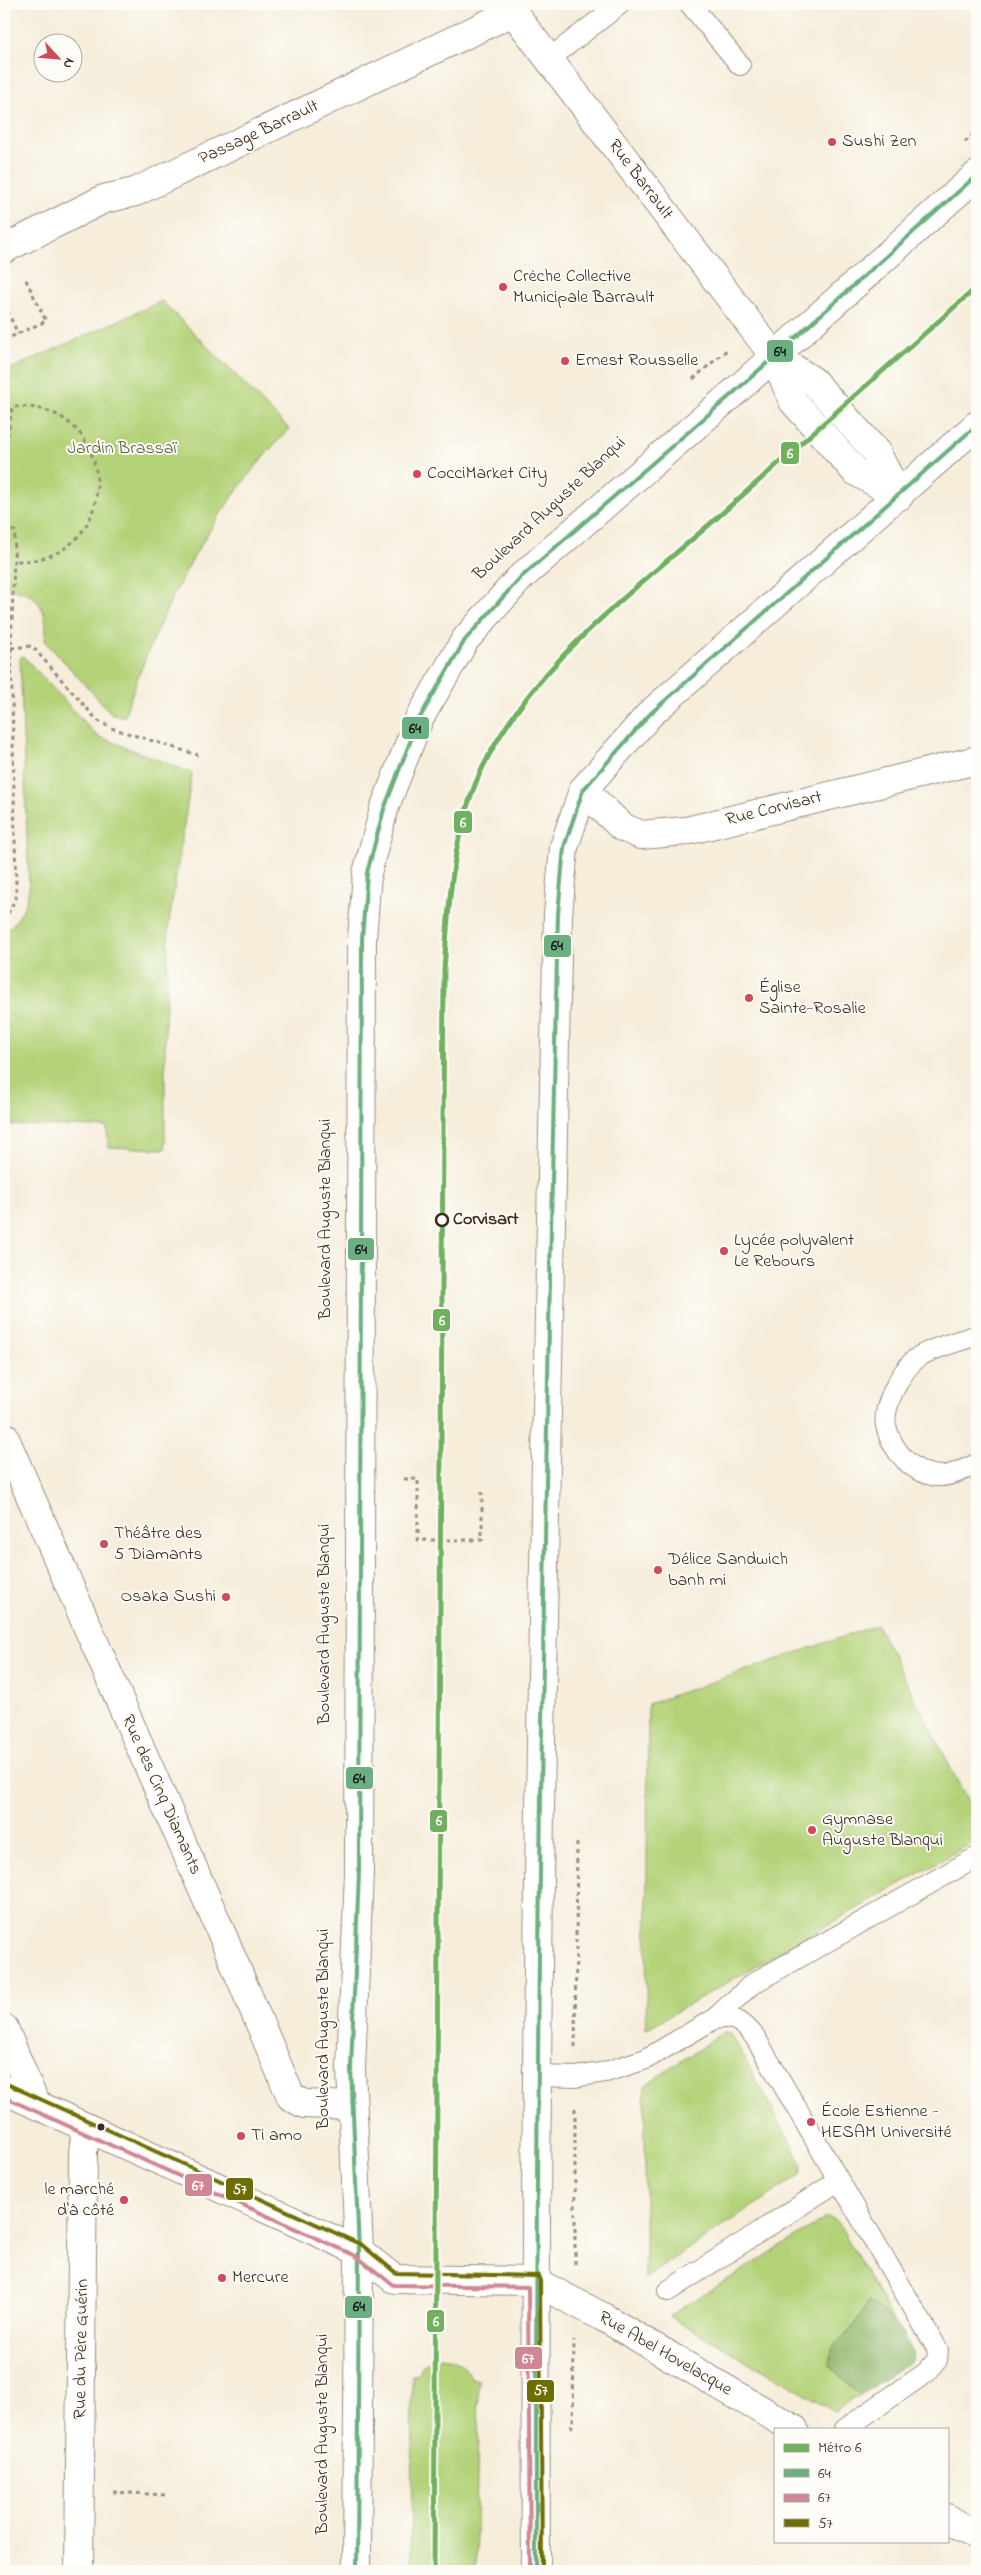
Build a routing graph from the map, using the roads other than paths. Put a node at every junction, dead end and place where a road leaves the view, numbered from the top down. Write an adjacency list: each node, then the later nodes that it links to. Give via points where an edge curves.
1 (620, 4): 4 (lane)
2 (690, 4): 5 (lane)
3 (510, 8): 4 (main road, Rue Barrault); 7 (main road, Passage Barrault, via 135,192 104,199)
4 (549, 59): 8 (main road, Rue Barrault)
5 (740, 65)
6 (977, 175): 8 (main road, Boulevard Auguste Blanqui)
7 (7, 247)
8 (774, 356): 10 (main road, Rue Barrault, via 813,381 876,452); 22 (main road, Boulevard Auguste Blanqui, via 520,578 465,640 419,719 384,809 367,873 362,939 359,1872)
9 (977, 425): 10 (main road)
10 (899, 496): 12 (main road, via 650,714)
11 (977, 760): 12 (main road, Rue Corvisart, via 686,831 641,835 622,827)
12 (583, 790): 19 (main road, via 564,846 558,914 544,1460)
13 (977, 1336): 15 (lane, via 920,1356 907,1368 888,1406 886,1425 898,1452 914,1468 943,1476)
14 (4, 1436): 22 (main road, Rue des Cinq Diamants, via 291,2097 304,2104)
15 (977, 1464)
16 (977, 1857): 17 (lane, via 752,1984)
17 (714, 2019): 19 (lane, via 646,2059 606,2072); 24 (lane, via 726,2016 743,2022 755,2037)
18 (4, 2028): 21 (main road)
19 (537, 2076): 26 (main road)
20 (4, 2090): 21 (main road)
21 (36, 2105): 23 (main road)
22 (352, 2106): 25 (main road, Boulevard Auguste Blanqui)
23 (86, 2128): 25 (main road); 32 (main road, Rue du Père Guérin)
24 (838, 2181): 27 (lane); 29 (lane, via 938,2350 936,2360 927,2372)
25 (359, 2251): 26 (main road, via 394,2279); 33 (main road, Boulevard Auguste Blanqui)
26 (534, 2280): 28 (main road, Rue Abel Hovelacque); 34 (main road)
27 (668, 2291)
28 (792, 2428)
29 (846, 2428)
30 (948, 2519): 31 (main road)
31 (977, 2536)
32 (79, 2571)
33 (357, 2571)
34 (536, 2571)

